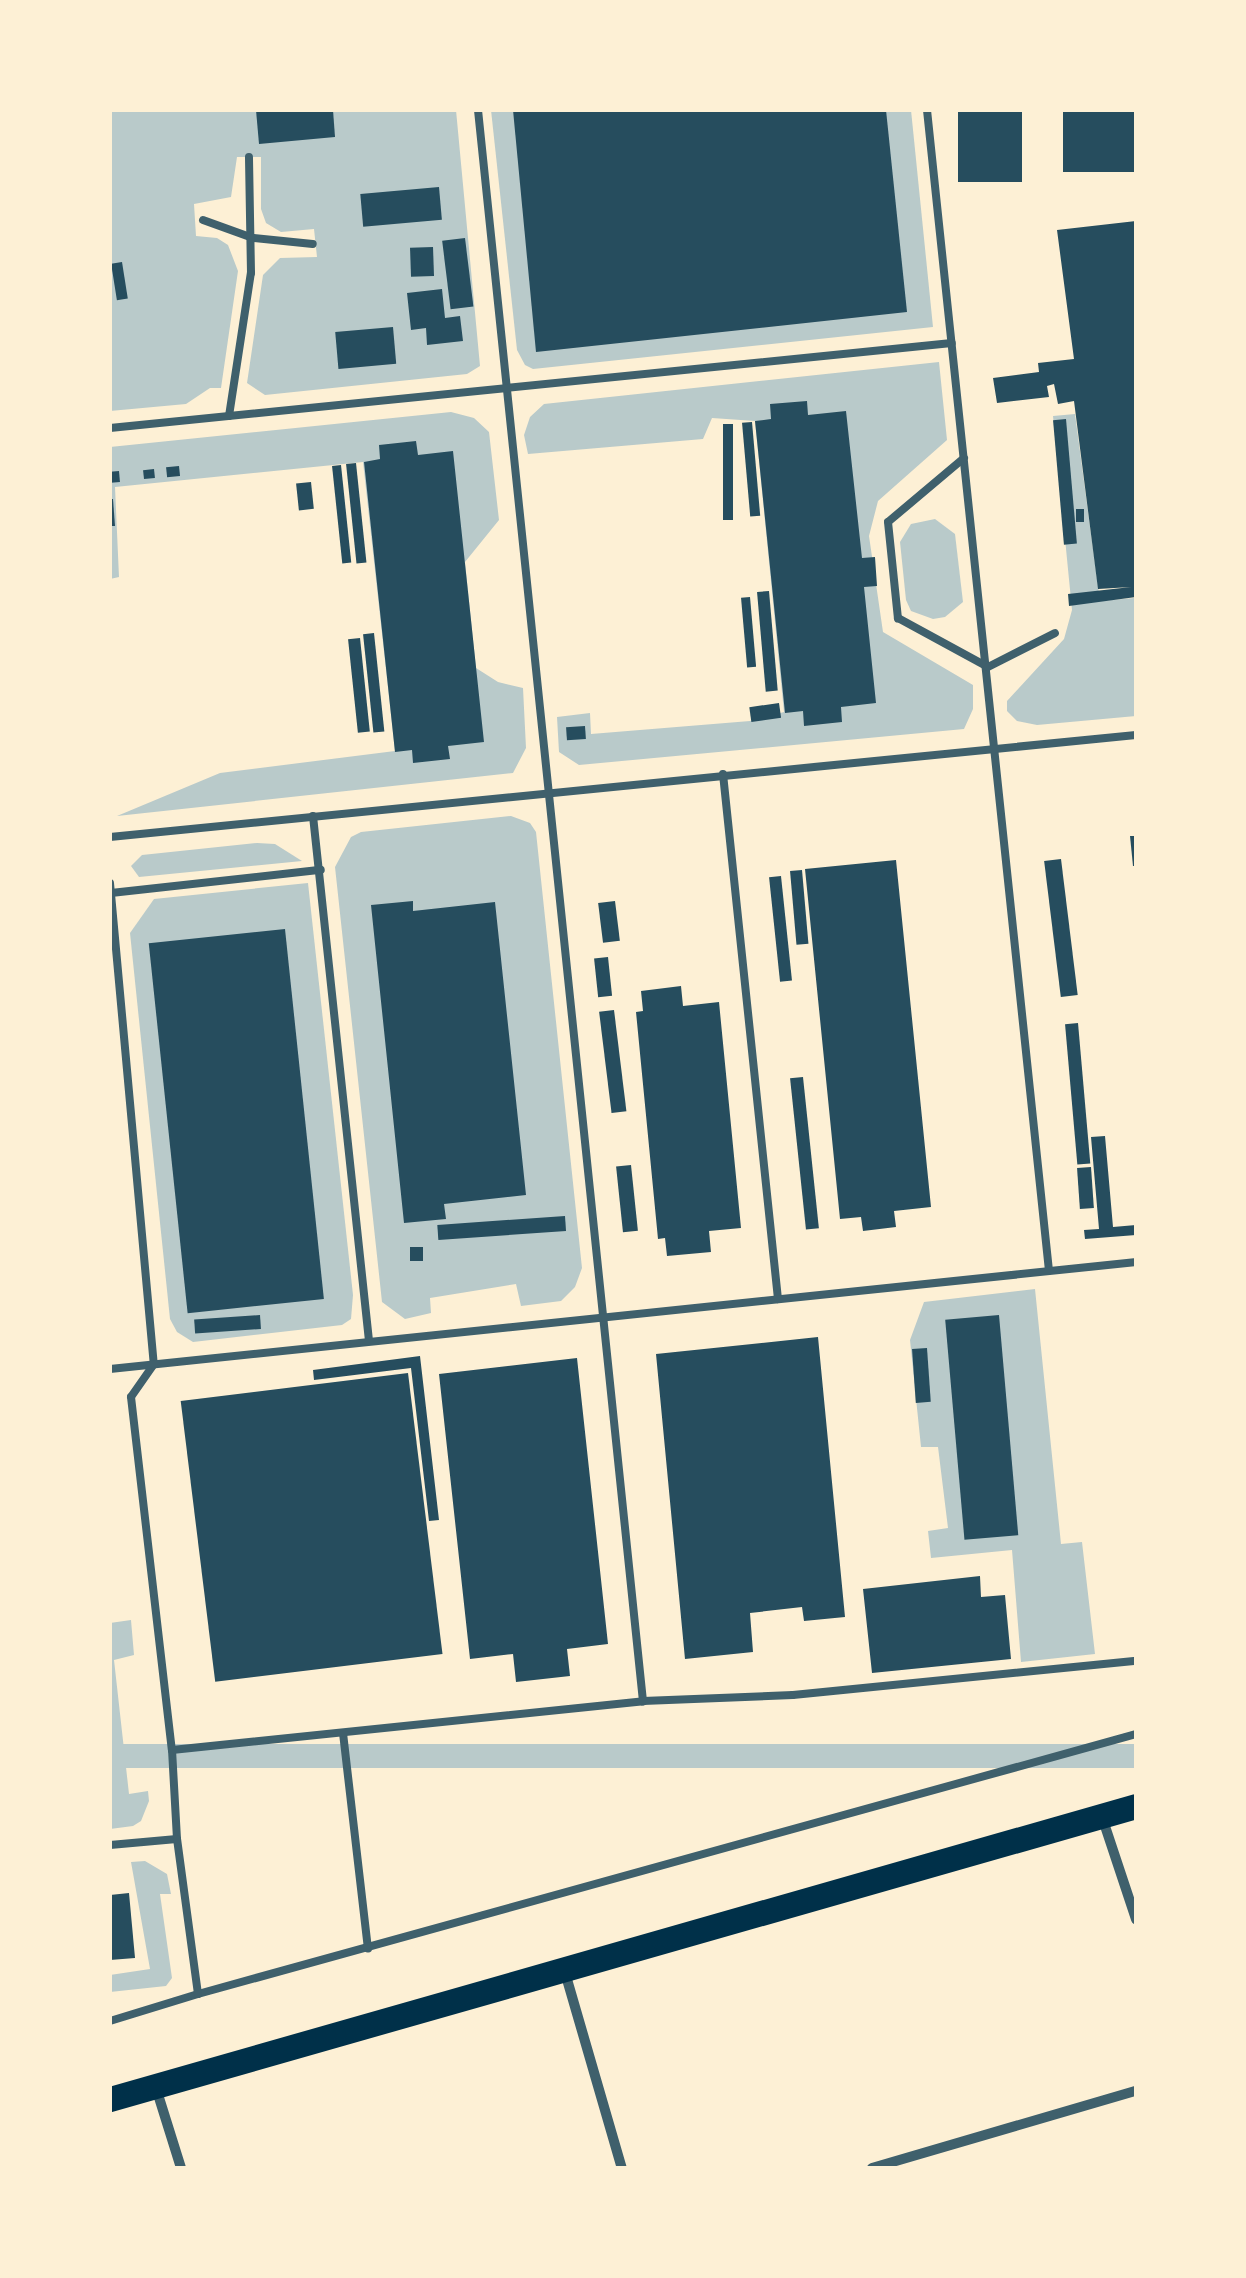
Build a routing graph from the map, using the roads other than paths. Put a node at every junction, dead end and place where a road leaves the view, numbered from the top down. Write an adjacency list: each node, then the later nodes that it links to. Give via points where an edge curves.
1 (478, 110): 8 (lane)
2 (927, 110): 7 (lane)
3 (250, 157): 5 (lane)
4 (203, 220): 5 (lane)
5 (252, 238): 6 (lane); 9 (lane)
6 (313, 244)
7 (952, 343): 8 (lane); 11 (lane)
8 (506, 388): 9 (lane); 17 (lane)
9 (229, 416): 10 (lane)
10 (110, 428)
11 (964, 458): 13 (lane); 13 (lane, via 888,522 898,618)
12 (1055, 633): 13 (lane)
13 (988, 666): 15 (lane)
14 (1136, 735): 15 (lane)
15 (992, 749): 16 (lane); 24 (lane)
16 (722, 774): 17 (lane); 25 (lane)
17 (549, 791): 18 (lane); 26 (lane)
18 (313, 816): 19 (lane); 20 (lane)
19 (110, 837)
20 (321, 870): 22 (lane); 27 (lane)
21 (110, 884): 22 (lane)
22 (111, 893): 28 (lane)
23 (1136, 1262): 24 (lane)
24 (1049, 1272): 25 (lane)
25 (778, 1299): 26 (lane)
26 (602, 1316): 27 (lane); 31 (lane)
27 (369, 1341): 28 (lane)
28 (154, 1364): 29 (lane); 34 (lane, via 130,1396)
29 (110, 1369)
30 (1136, 1661): 31 (lane, via 794,1695)
31 (643, 1701): 32 (lane)
32 (343, 1733): 34 (lane); 40 (lane)
33 (1136, 1734): 40 (lane)
34 (172, 1750): 37 (lane)
35 (1136, 1806): 36 (main road)
36 (1102, 1816): 39 (street); 41 (main road)
37 (177, 1839): 38 (lane); 42 (lane)
38 (110, 1845)
39 (1136, 1919)
40 (368, 1949): 42 (lane)
41 (564, 1968): 44 (main road); 48 (street)
42 (198, 1994): 43 (lane)
43 (110, 2021)
44 (156, 2086): 46 (main road); 47 (street)
45 (1136, 2090): 49 (street)
46 (110, 2099)
47 (181, 2168)
48 (622, 2168)
49 (872, 2168)

